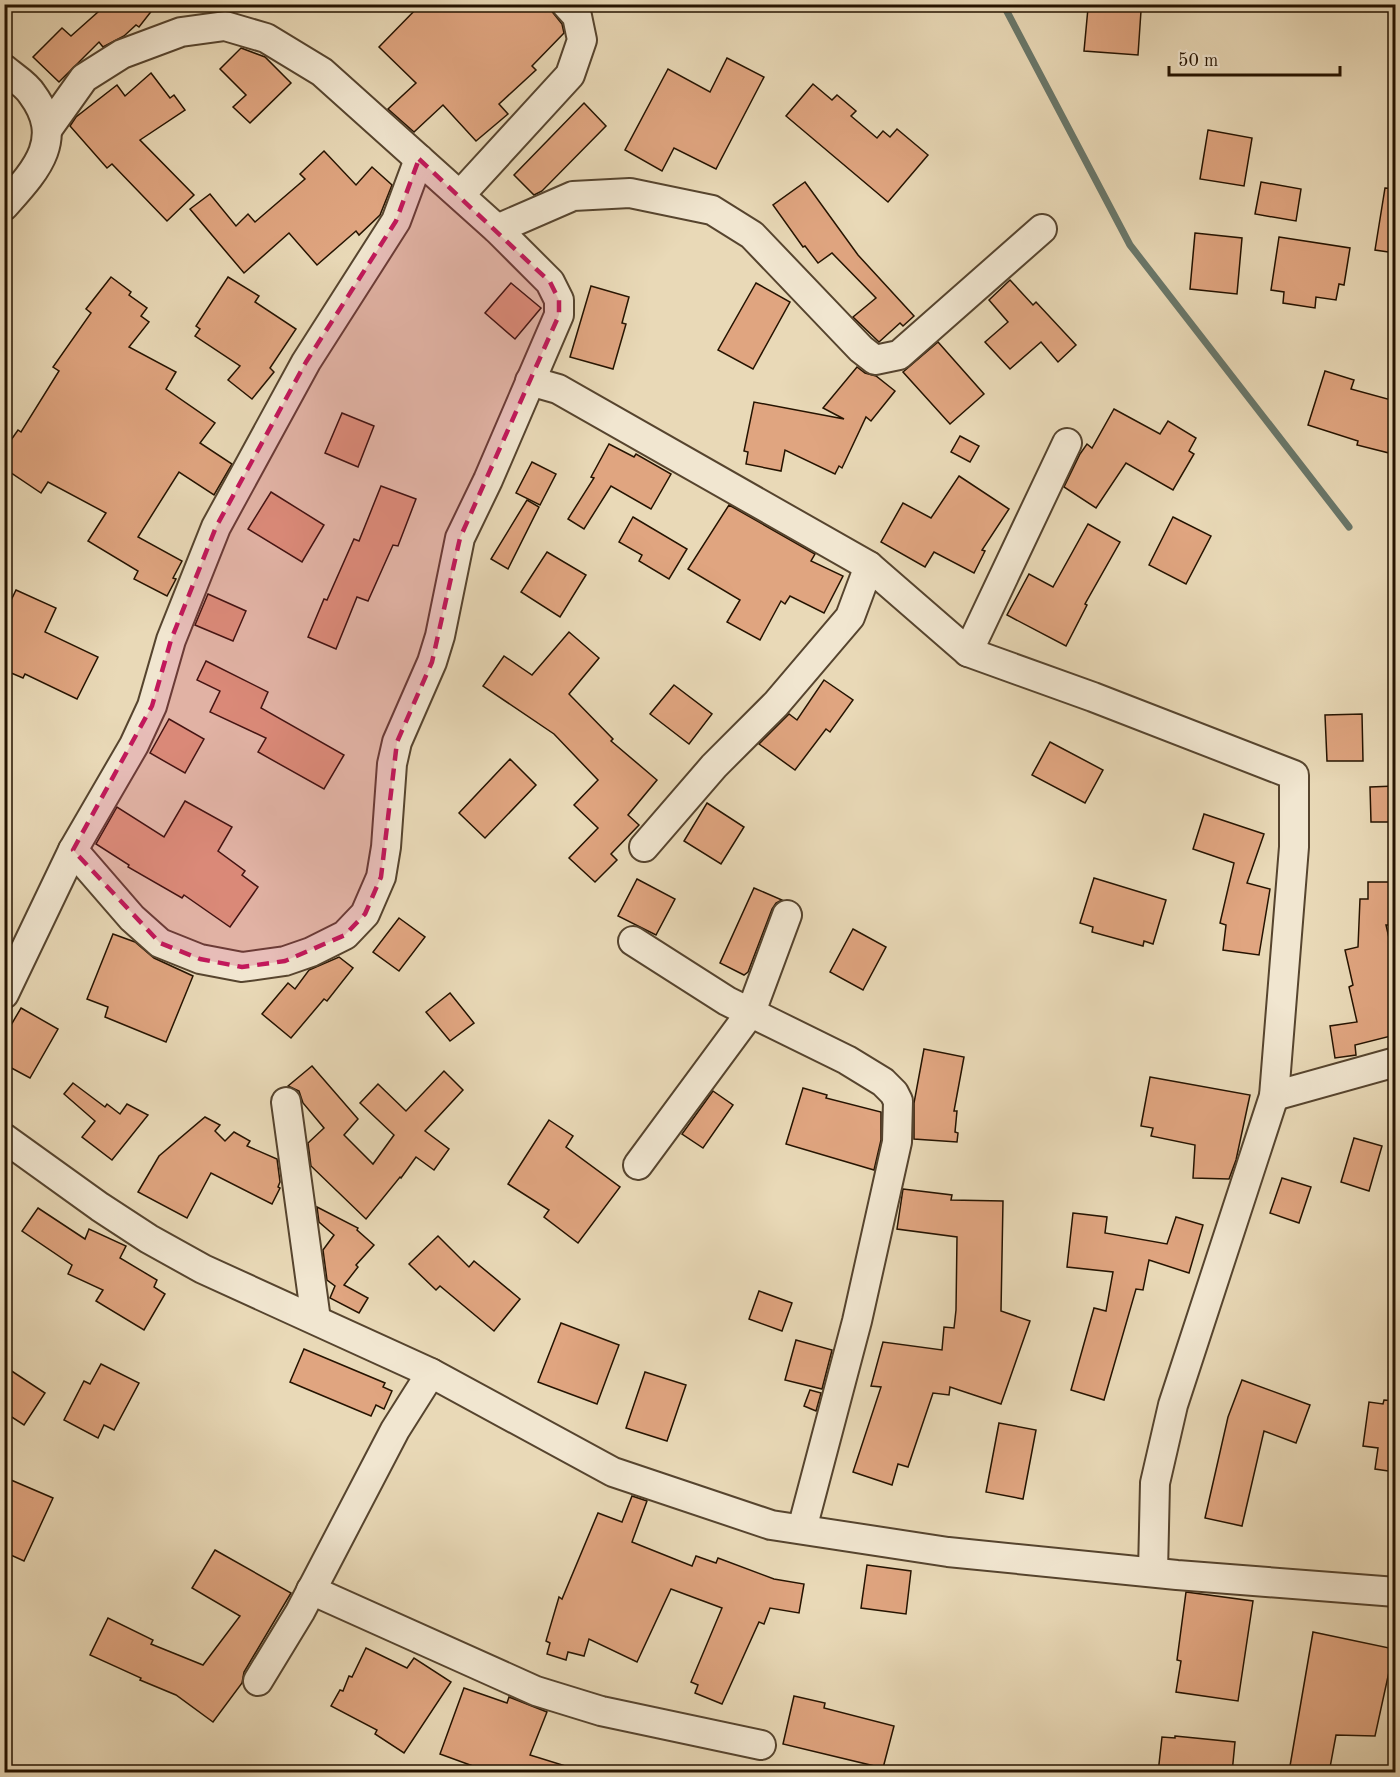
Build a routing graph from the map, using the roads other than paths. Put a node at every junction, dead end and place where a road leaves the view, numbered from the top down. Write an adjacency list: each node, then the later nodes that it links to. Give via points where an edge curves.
1 (566, 4): 5 (street, via 577,16 582,40 570,75)
2 (4, 69): 3 (street, via 32,92)
3 (47, 130): 4 (street, via 84,78 122,54 181,32 225,26 266,38 322,72); 6 (street, via 46,148 35,171)
4 (419, 159): 5 (street); 14 (street, via 396,220 306,362 216,527 171,640 152,706)
5 (460, 195): 7 (street)
6 (4, 206)
7 (498, 229): 8 (street, via 573,195 630,193 712,210 752,235 875,360 899,355); 9 (street, via 550,282 559,300 559,315)
8 (1042, 229)
9 (530, 381): 11 (street, via 558,389); 14 (street, via 460,538 432,662 397,742 381,877 365,914 345,935 285,961 242,967 200,959 160,943 132,918)
10 (1067, 443): 12 (street)
11 (868, 566): 12 (street); 13 (street, via 850,617)
12 (968, 652): 20 (street, via 1294,775 1294,847)
13 (644, 847)
14 (73, 850): 17 (street)
15 (787, 915): 18 (street)
16 (633, 941): 18 (street)
17 (4, 994)
18 (751, 1012): 23 (street); 26 (street, via 847,1060 883,1082 898,1101 897,1142 857,1321)
19 (1395, 1062): 20 (street)
20 (1274, 1096): 27 (street, via 1173,1405 1155,1483)
21 (286, 1102): 24 (street)
22 (4, 1138): 24 (street, via 149,1239 203,1269)
23 (638, 1165)
24 (316, 1320): 25 (street)
25 (431, 1373): 26 (street, via 613,1472 771,1525); 28 (street, via 395,1430)
26 (802, 1529): 27 (street, via 948,1552)
27 (1153, 1572): 29 (street)
28 (311, 1590): 30 (street); 31 (street, via 536,1691 601,1711)
29 (1395, 1592)
30 (258, 1681)
31 (761, 1744)

